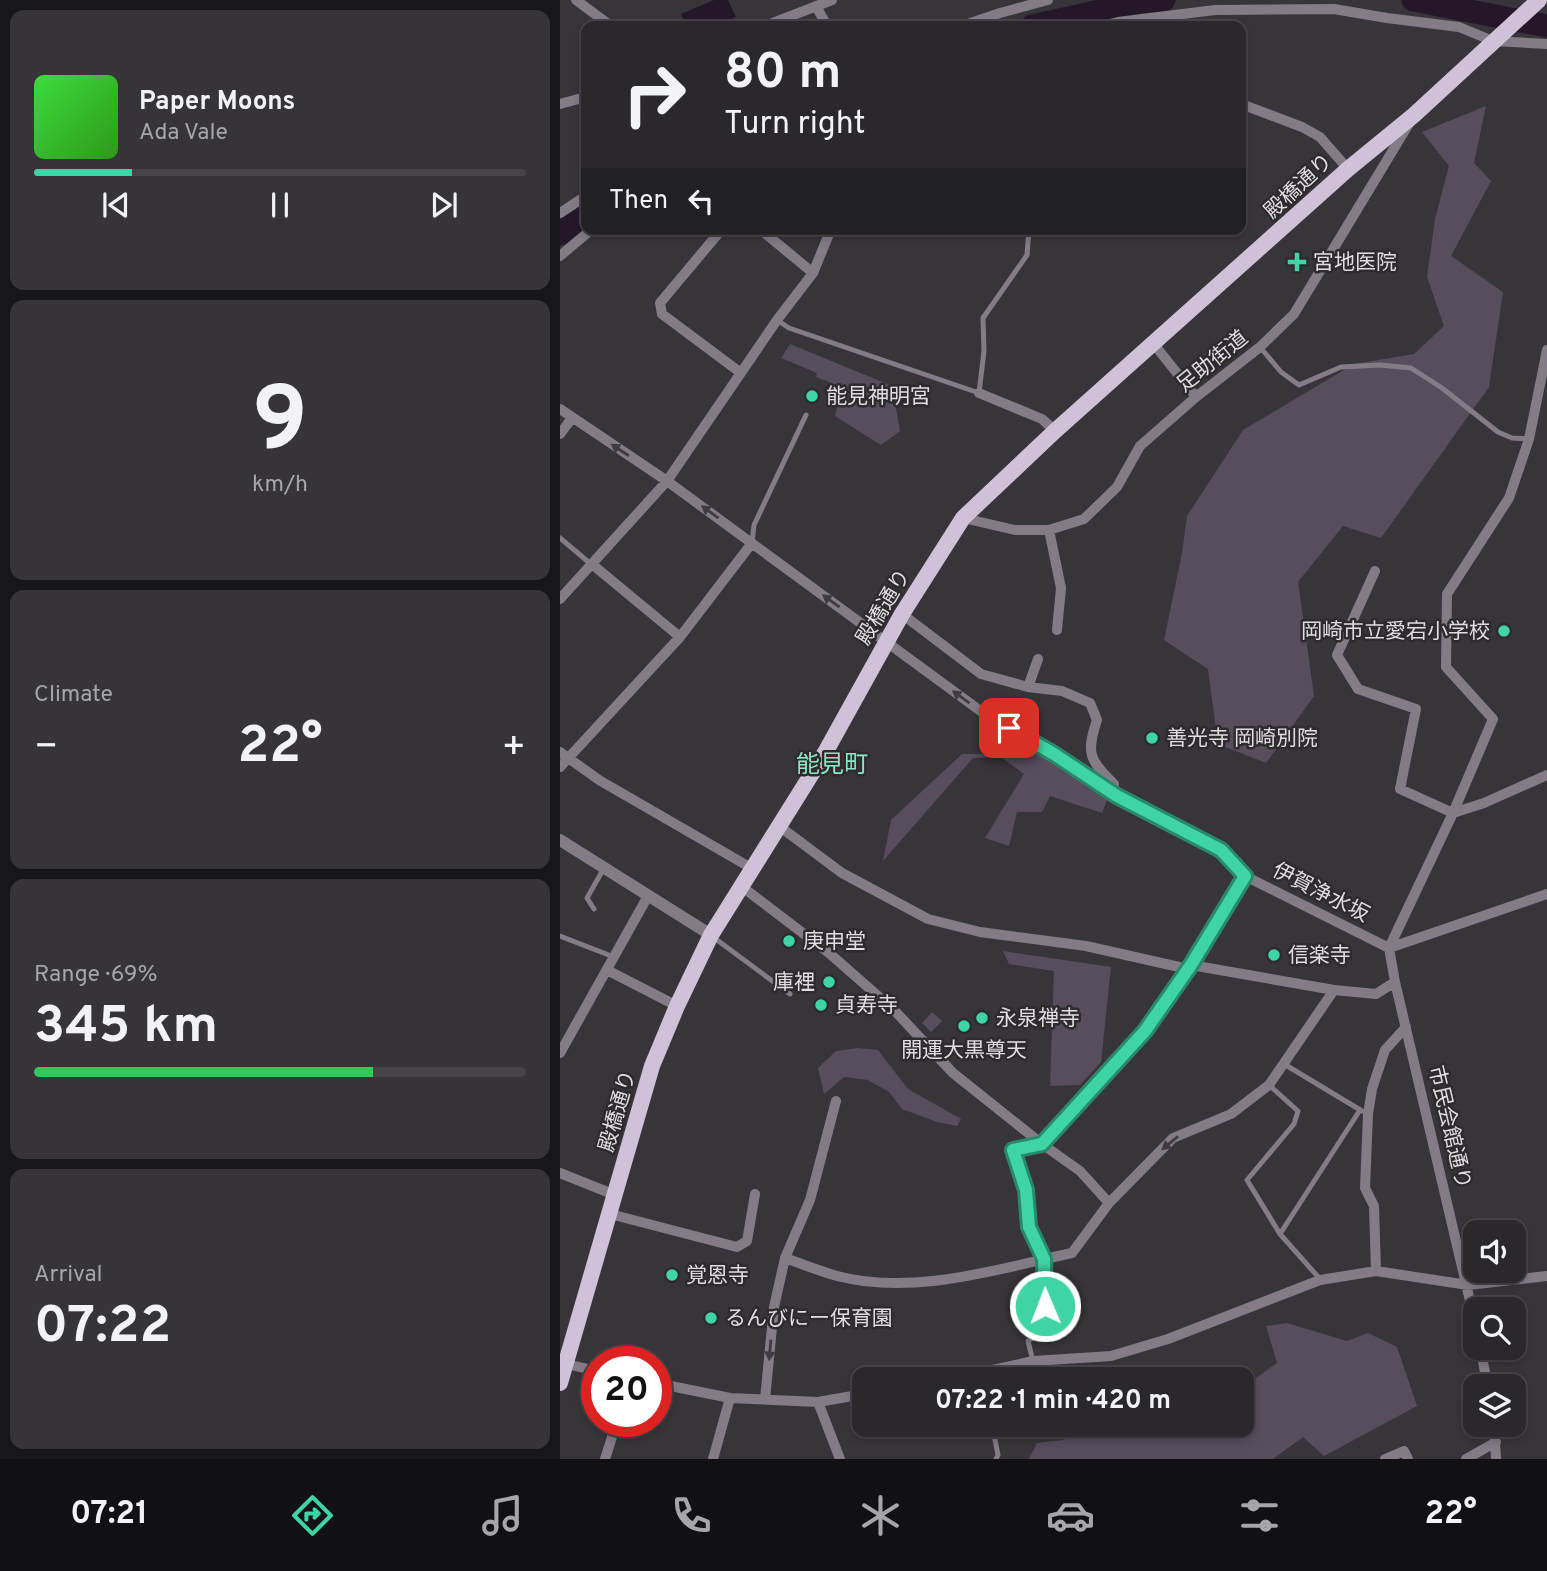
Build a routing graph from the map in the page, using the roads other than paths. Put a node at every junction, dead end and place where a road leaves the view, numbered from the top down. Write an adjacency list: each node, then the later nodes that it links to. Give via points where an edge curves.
1 (576, 0): 6 (street)
2 (832, 0): 5 (street)
3 (1048, 0): 9 (street)
4 (1537, 2): 11 (main road, 殿橋通り)
5 (816, 6): 7 (street); 8 (street)
6 (604, 21)
7 (778, 21)
8 (824, 21)
9 (979, 21)
10 (1126, 21): 11 (street, via 1215,10 1334,9)
11 (1498, 36): 12 (street); 16 (main road, 殿橋通り)
12 (1547, 44)
13 (581, 98): 14 (street)
14 (560, 104)
15 (1246, 106): 17 (street, via 1320,137)
16 (1414, 115): 17 (main road, 殿橋通り); 29 (street, 足助街道, via 1294,314)
17 (1348, 169): 28 (main road, 殿橋通り)
18 (581, 199): 19 (street)
19 (560, 213)
20 (585, 235): 25 (street)
21 (717, 235): 31 (street, via 660,303 662,314)
22 (767, 235): 26 (street)
23 (829, 235): 26 (street)
24 (1029, 235): 32 (lane, via 1027,255 983,318)
25 (560, 256)
26 (813, 273): 27 (street)
27 (777, 320): 31 (street); 32 (lane)
28 (1153, 343): 33 (street); 37 (main road, 殿橋通り)
29 (1260, 347): 33 (street, 足助街道); 39 (lane, via 1299,385 1341,368 1411,368 1498,432)
30 (1547, 350): 39 (street)
31 (741, 373): 40 (street)
32 (979, 393): 37 (street, via 1042,419)
33 (1196, 397): 42 (street, 足助街道, via 1140,446 1117,487 1084,519)
34 (560, 409): 36 (street, 伊賀浄水坂)
35 (806, 415): 44 (lane, via 754,525)
36 (572, 418): 38 (street); 40 (street, 伊賀浄水坂, one-way to 36)
37 (1055, 431): 41 (main road, 殿橋通り)
38 (560, 434)
39 (1528, 439): 57 (street, via 1510,498 1447,594 1446,667 1493,719)
40 (667, 481): 44 (street, 伊賀浄水坂, one-way to 40); 45 (street)
41 (963, 518): 42 (street, 足助街道, via 1015,530); 48 (main road, 殿橋通り)
42 (1049, 530): 49 (street, via 1061,588)
43 (560, 538): 45 (lane)
44 (752, 543): 50 (street); 51 (street, 伊賀浄水坂, one-way to 44)
45 (593, 565): 47 (street); 50 (street)
46 (1375, 571): 57 (street, via 1337,655 1359,689 1416,709 1400,789)
47 (560, 598)
48 (902, 614): 51 (main road, 殿橋通り); 53 (street, via 981,674)
49 (1057, 630)
50 (680, 637): 54 (street)
51 (886, 641): 58 (main road, 殿橋通り); 62 (street, 伊賀浄水坂, one-way to 51, via 1221,850 1117,796 986,715)
52 (1038, 659): 53 (street)
53 (1028, 687): 56 (street, via 1062,691 1090,704 1097,720 1089,744 1097,767)
54 (563, 759): 61 (street)
55 (1547, 775): 57 (street)
56 (1114, 784)
57 (1453, 813): 69 (street)
58 (779, 826): 61 (main road, 殿橋通り); 71 (street, via 842,873 928,919)
59 (560, 840): 60 (street)
60 (604, 868): 65 (street); 66 (lane, via 587,898)
61 (753, 869): 63 (main road, 殿橋通り)
62 (1245, 876): 69 (street, 伊賀浄水坂); 71 (street)
63 (741, 886): 67 (main road, 殿橋通り); 83 (street, via 829,953 894,1010 953,1073)
64 (1547, 894): 69 (street)
65 (648, 896): 67 (street); 70 (street)
66 (594, 909)
67 (711, 935): 75 (lane); 76 (main road, 殿橋通り)
68 (560, 936): 70 (lane)
69 (1389, 948): 73 (street, 市民会館通り)
70 (614, 957): 72 (street)
71 (1190, 967): 74 (street); 83 (street, via 1145,1031)
72 (607, 970): 76 (street); 78 (street)
73 (1395, 982): 74 (street, via 1376,994); 77 (street, 市民会館通り)
74 (1334, 990): 79 (street)
75 (790, 994)
76 (677, 1006): 86 (main road, 殿橋通り, via 652,1066)
77 (1406, 1027): 82 (street, via 1385,1050); 95 (street, 市民会館通り)
78 (560, 1053)
79 (1283, 1064): 80 (street); 82 (lane)
80 (1269, 1085): 87 (street, one-way to 87, via 1231,1114 1173,1138); 89 (lane, via 1298,1111 1294,1124 1247,1180)
81 (836, 1101): 90 (street, via 810,1200)
82 (1364, 1112): 89 (lane); 92 (street, via 1365,1188 1374,1206)
83 (1042, 1144): 87 (street, via 1080,1171); 91 (street, via 1013,1150 1026,1190 1029,1227)
84 (560, 1173): 86 (street)
85 (755, 1194): 88 (street, via 747,1241 737,1247)
86 (615, 1195): 88 (main road, 殿橋通り)
87 (1109, 1203): 91 (street, via 1072,1253)
88 (610, 1214): 98 (main road, 殿橋通り)
89 (1280, 1234): 94 (lane)
90 (785, 1258): 91 (street, via 838,1276 891,1283 944,1280); 105 (street, one-way to 105, via 774,1307)
91 (1044, 1259): 97 (lane, via 1045,1330 1028,1341)
92 (1376, 1272): 94 (street); 95 (street)
93 (1547, 1276): 95 (street)
94 (1320, 1280): 97 (street, via 1168,1339 1111,1356)
95 (1468, 1285): 96 (street, 市民会館通り)
96 (1470, 1297)
97 (1033, 1361): 99 (street)
98 (563, 1364): 100 (street); 101 (main road, 殿橋通り)
99 (1013, 1367)
100 (581, 1368)
101 (560, 1383)
102 (672, 1386): 104 (street)
103 (852, 1396): 106 (street)
104 (730, 1398): 105 (street); 112 (street)
105 (765, 1399): 106 (street)
106 (818, 1402): 113 (street)
107 (612, 1437): 111 (street)
108 (995, 1437): 114 (lane)
109 (1495, 1437): 110 (street)
110 (1496, 1442): 117 (street); 118 (street)
111 (605, 1459)
112 (713, 1459)
113 (840, 1459)
114 (996, 1459)
115 (1385, 1459): 116 (street, via 1404,1451)
116 (1408, 1459)
117 (1466, 1459)
118 (1496, 1459)

